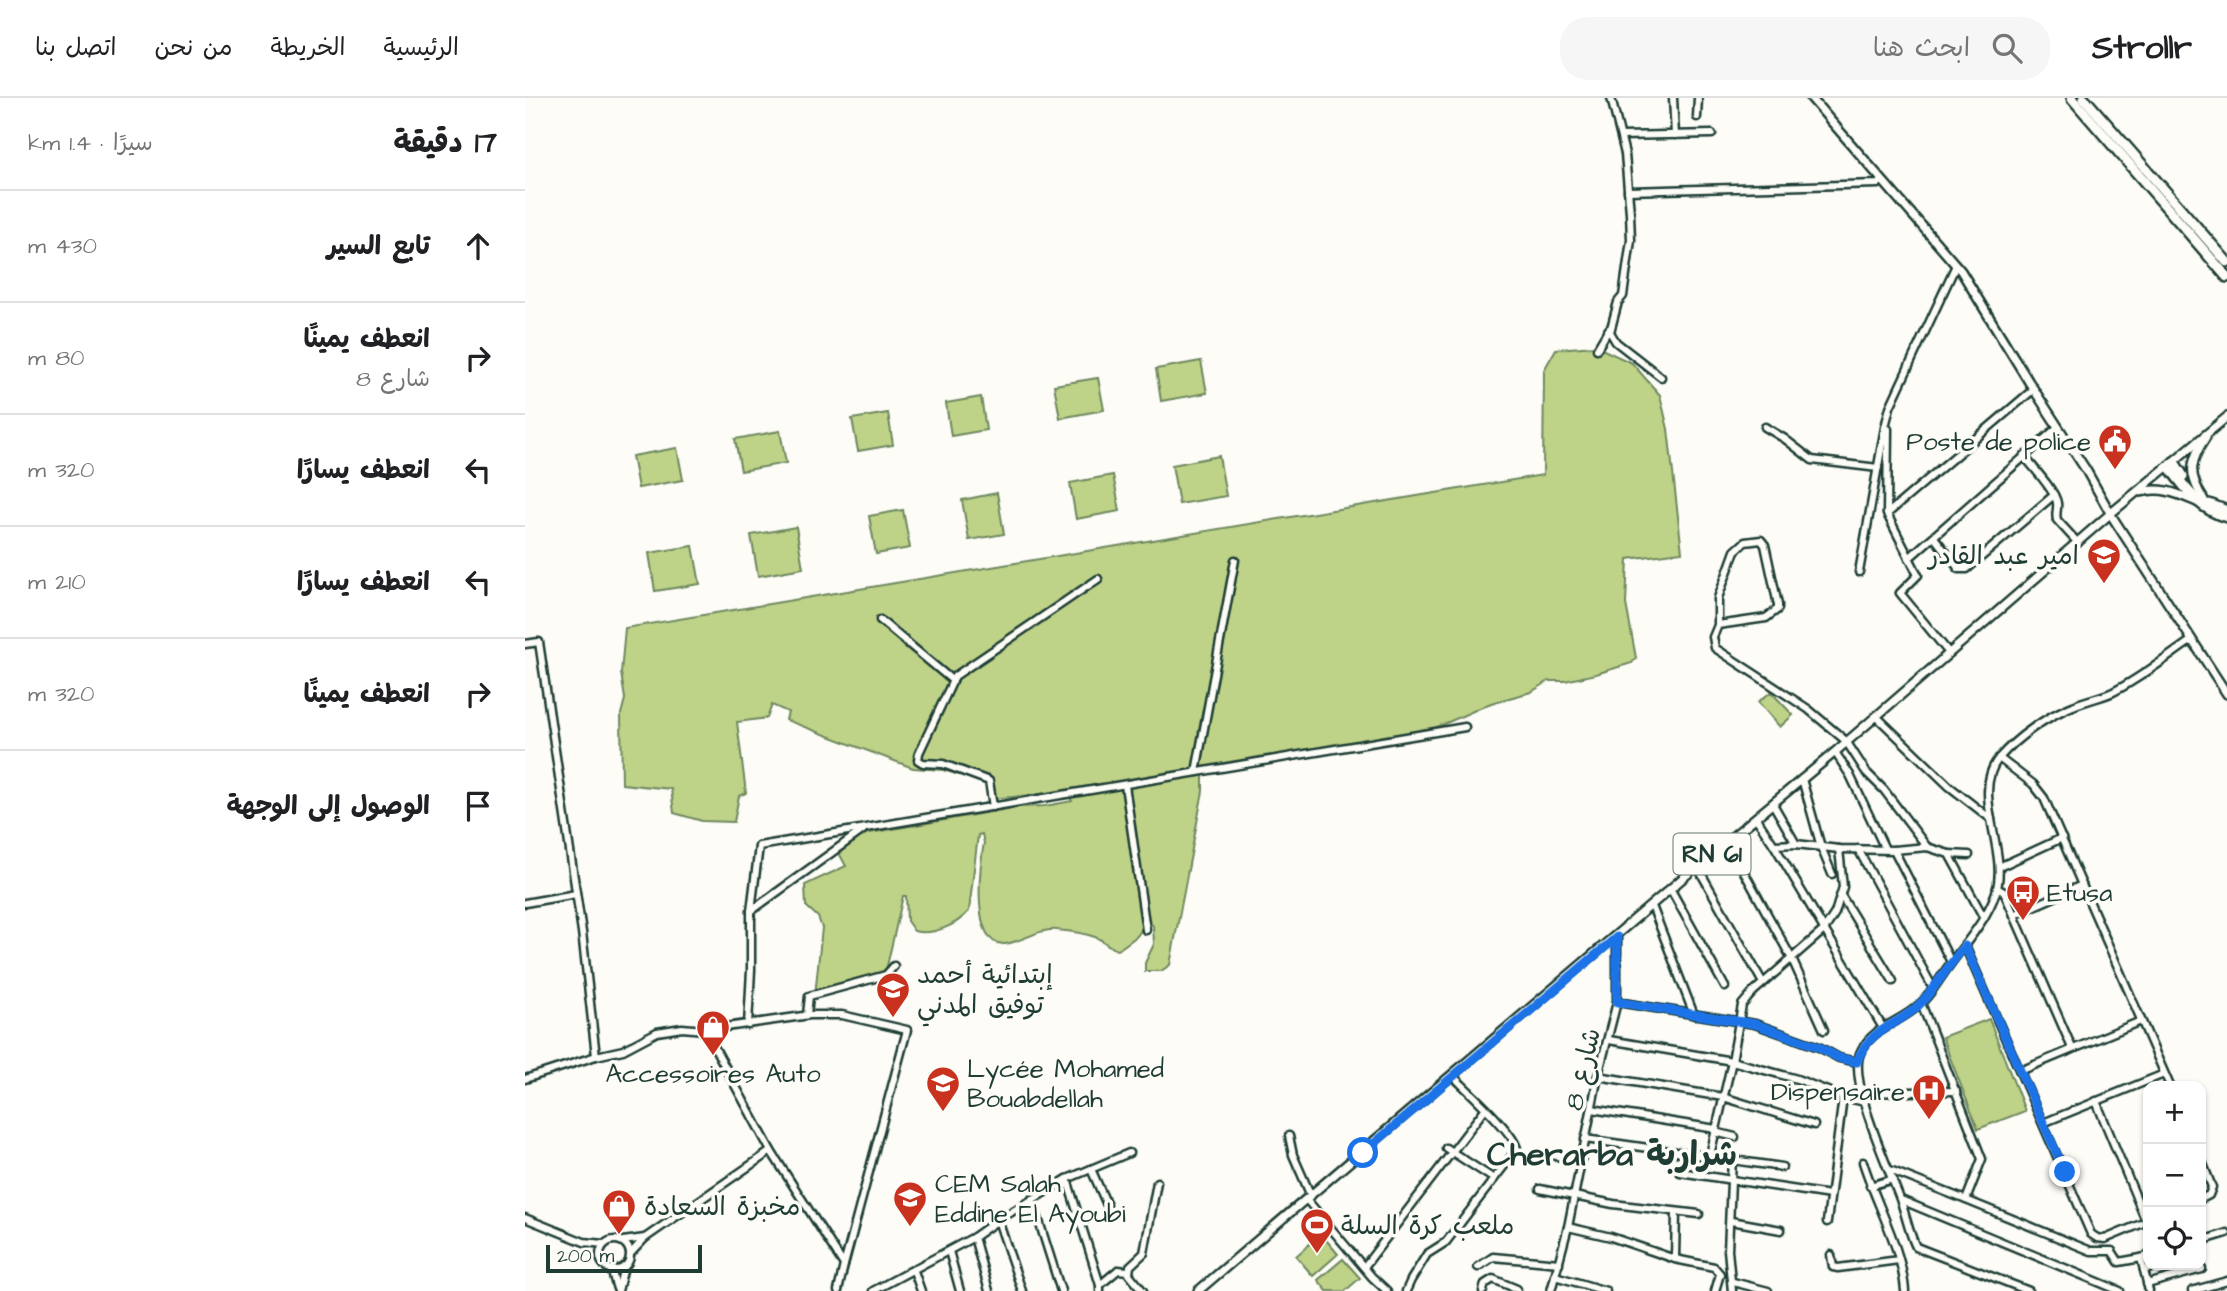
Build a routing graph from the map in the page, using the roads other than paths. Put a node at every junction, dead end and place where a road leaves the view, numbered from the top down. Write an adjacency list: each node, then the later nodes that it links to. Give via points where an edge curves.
1 (1611, 98): 10 (street)
2 (1674, 98): 9 (street)
3 (1698, 98): 7 (street)
4 (1811, 98): 11 (main road)
5 (2072, 98): 15 (highway)
6 (2084, 98): 13 (highway)
7 (1697, 117)
8 (1712, 134): 9 (street)
9 (1675, 135): 10 (street)
10 (1621, 136): 12 (street)
11 (1882, 180): 12 (street, via 1878,184); 14 (main road)
12 (1628, 191): 16 (street, via 1631,240 1626,282)
13 (2227, 262)
14 (1956, 265): 19 (main road); 20 (street)
15 (2227, 277)
16 (1611, 328): 17 (street); 18 (street, via 1616,342)
17 (1597, 349)
18 (1661, 377)
19 (2033, 389): 23 (main road); 32 (street)
20 (1888, 416): 27 (street); 32 (street)
21 (2227, 417): 24 (main road, RN 61)
22 (1765, 427): 27 (street, via 1812,460)
23 (2058, 427): 25 (street); 33 (main road)
24 (2212, 429): 26 (main road, RN 61); 30 (main road, via 2196,453 2192,469)
25 (2024, 456): 28 (street); 35 (street)
26 (2171, 464): 29 (main road, RN 61); 30 (highway)
27 (1878, 468): 39 (street)
28 (2054, 495): 35 (street, via 1967,569 1959,569); 36 (street, via 2057,520)
29 (2134, 495): 30 (main road, via 2162,490); 33 (main road, RN 61)
30 (2200, 501): 31 (highway); 34 (highway, via 2215,514)
31 (2227, 511)
32 (1887, 514): 37 (street)
33 (2110, 514): 36 (main road, RN 61); 43 (main road)
34 (2227, 517)
35 (1934, 537): 37 (street)
36 (2078, 543): 45 (main road, RN 61)
37 (1909, 558): 45 (street, via 1918,575 1900,593)
38 (1235, 560): 53 (street)
39 (1859, 572)
40 (1098, 579): 46 (street)
41 (880, 620): 46 (street)
42 (1718, 625): 42 (street, via 1718,598 1735,551 1745,542 1761,540 1778,610 1766,618); 50 (street, via 1713,637 1719,652 1808,709)
43 (2192, 640): 47 (main road); 52 (street, via 2117,690 2050,718)
44 (525, 644): 79 (street, via 539,642)
45 (1949, 653): 48 (main road, RN 61)
46 (953, 681): 57 (street, via 918,760 989,781)
47 (2227, 694)
48 (1876, 716): 50 (main road, RN 61); 59 (street)
49 (1465, 727): 53 (street)
50 (1846, 741): 51 (main road, RN 61); 65 (street)
51 (1835, 752): 54 (main road, RN 61); 69 (street)
52 (1999, 758): 59 (street, via 1990,781); 61 (street, via 2041,793)
53 (1196, 772): 55 (street)
54 (1802, 779): 56 (main road, RN 61); 66 (street)
55 (1125, 785): 57 (street); 86 (street)
56 (1773, 804): 58 (main road, RN 61); 63 (street)
57 (993, 807): 60 (street)
58 (1756, 818): 62 (main road, RN 61); 64 (street)
59 (1991, 820): 74 (street)
60 (865, 828): 83 (street); 83 (street, via 759,846)
61 (2062, 838): 74 (street); 76 (street)
62 (1727, 841): 73 (main road, RN 61); 90 (street)
63 (1796, 844): 64 (street); 66 (street)
64 (1774, 845): 87 (street)
65 (1927, 847): 70 (street); 71 (street)
66 (1821, 848): 67 (street); 75 (street)
67 (1839, 849): 68 (street); 80 (street)
68 (1858, 849): 69 (street); 96 (street)
69 (1885, 849): 70 (street)
70 (1894, 850): 91 (street)
71 (1949, 854): 72 (street); 85 (street)
72 (1969, 855)
73 (1697, 866): 78 (main road, RN 61); 94 (street)
74 (1999, 867): 77 (street)
75 (1832, 874)
76 (2082, 885): 84 (street); 102 (street)
77 (1997, 888): 84 (street, via 2004,892); 85 (street)
78 (1671, 890): 82 (main road, RN 61); 95 (street)
79 (576, 894): 81 (street); 109 (street)
80 (1842, 897): 87 (street); 93 (street)
81 (525, 903)
82 (1652, 906): 88 (main road, RN 61); 99 (street)
83 (751, 911): 103 (street)
84 (2014, 915): 108 (street)
85 (1984, 918): 89 (street)
86 (1146, 930)
87 (1824, 930): 90 (street); 104 (street)
88 (1617, 937): 97 (street, شارع 8); 114 (main road, RN 61)
89 (1965, 946): 91 (street); 112 (street)
90 (1792, 959): 94 (street); 106 (street)
91 (1951, 962): 96 (street)
92 (894, 966): 100 (street, via 886,975 809,996)
93 (1893, 981)
94 (1763, 983): 101 (street, via 1746,999)
95 (1725, 986)
96 (1933, 988): 98 (street)
97 (1617, 1002): 99 (street); 107 (street, شارع 8)
98 (1921, 1003): 104 (street); 118 (street)
99 (1694, 1015): 101 (street)
100 (807, 1016): 103 (street); 188 (street, via 842,1016 907,1030)
101 (1738, 1021): 110 (street); 111 (street, via 1787,1034)
102 (2141, 1021): 108 (street); 113 (street)
103 (748, 1024): 105 (street)
104 (1883, 1028): 111 (street, via 1866,1043)
105 (705, 1030): 109 (street, via 657,1032 623,1050); 133 (street)
106 (1824, 1030)
107 (1609, 1040): 110 (street); 115 (street, شارع 8)
108 (2072, 1048): 112 (street)
109 (596, 1056): 116 (street)
110 (1733, 1061): 120 (street); 121 (street)
111 (1857, 1062): 119 (street)
112 (2020, 1071): 126 (street)
113 (2164, 1074): 117 (street); 122 (street)
114 (1453, 1076): 124 (street); 156 (main road, RN 61)
115 (1598, 1076): 120 (street); 125 (street, شارع 8)
116 (525, 1079)
117 (2168, 1081)
118 (1956, 1091): 119 (street); 159 (street, via 1982,1159)
119 (1862, 1093): 123 (street)
120 (1723, 1097): 127 (street); 128 (street)
121 (1843, 1097): 123 (street); 153 (street)
122 (2096, 1101): 126 (street); 162 (street)
123 (1865, 1102): 143 (street)
124 (1485, 1109): 135 (street); 147 (street, via 1517,1145)
125 (1591, 1109): 128 (street); 131 (street, شارع 8)
126 (2043, 1123): 174 (street, via 2089,1231)
127 (1814, 1125)
128 (1715, 1131): 130 (street); 137 (street)
129 (1289, 1136): 156 (street)
130 (1735, 1137)
131 (1585, 1139): 137 (street); 139 (street, شارع 8)
132 (1446, 1148): 135 (street)
133 (771, 1151): 173 (street); 188 (street)
134 (1129, 1153): 142 (street)
135 (1453, 1153): 147 (street); 189 (street)
136 (1539, 1153): 139 (street)
137 (1710, 1156): 138 (street)
138 (1732, 1158): 141 (street); 149 (street)
139 (1581, 1160): 154 (street, شارع 8)
140 (1863, 1162): 151 (street)
141 (1782, 1167)
142 (1091, 1169): 146 (street); 160 (street)
143 (1890, 1170): 148 (street); 159 (street)
144 (2206, 1171): 155 (street, via 2212,1187)
145 (1680, 1172): 149 (street)
146 (1067, 1179): 157 (street); 202 (street)
147 (1494, 1179): 217 (street, via 1446,1242 1427,1254)
148 (1893, 1179): 151 (street); 158 (street)
149 (1731, 1180): 153 (street); 166 (street)
150 (1157, 1182): 196 (street, via 1144,1253)
151 (1870, 1186): 186 (street)
152 (1540, 1189): 154 (street)
153 (1830, 1195): 167 (street)
154 (1573, 1196): 161 (street); 169 (street, شارع 8)
155 (2206, 1196)
156 (1309, 1198): 189 (street); 215 (main road, RN 61)
157 (1032, 1199): 165 (street); 213 (street)
158 (1901, 1200): 199 (street, via 1919,1249); 227 (street)
159 (1966, 1200): 180 (street)
160 (1107, 1205)
161 (1676, 1212): 163 (street); 185 (street)
162 (2143, 1212)
163 (1699, 1214)
164 (525, 1218): 177 (street)
165 (998, 1220): 172 (street); 212 (street)
166 (1731, 1221): 170 (street); 198 (street, via 1728,1250)
167 (1827, 1222)
168 (2143, 1223): 174 (street, via 2109,1238)
169 (1567, 1227): 185 (street); 187 (street, شارع 8)
170 (1781, 1230)
171 (2227, 1233): 175 (street)
172 (974, 1237): 179 (street); 211 (street)
173 (645, 1238): 176 (street); 181 (street)
174 (2098, 1238): 180 (street)
175 (2206, 1239)
176 (622, 1241): 178 (street); 181 (street)
177 (584, 1242): 178 (street); 183 (street)
178 (604, 1244): 183 (street)
179 (949, 1251): 193 (street); 210 (street)
180 (2091, 1251): 184 (street, via 2112,1251 2119,1262)
181 (631, 1253): 191 (street)
182 (1831, 1255): 186 (street, via 1837,1268)
183 (600, 1257): 192 (street)
184 (2143, 1257)
185 (1675, 1259): 221 (street, via 1714,1267 1720,1274)
186 (1899, 1260): 206 (street)
187 (1559, 1263): 190 (street, via 1493,1257); 197 (street, شارع 8)
188 (844, 1265): 207 (street)
189 (1364, 1267): 203 (street)
190 (1478, 1267)
191 (624, 1268): 192 (street); 192 (street, via 618,1291)
192 (611, 1269)
193 (914, 1270): 201 (street); 209 (street)
194 (2144, 1270): 204 (street)
195 (2199, 1270): 204 (street)
196 (1128, 1271): 202 (street, via 1118,1270); 214 (street)
197 (1555, 1276): 219 (street, شارع 8); 220 (street)
198 (1733, 1282): 222 (street); 223 (street)
199 (2003, 1282): 225 (street); 226 (street)
200 (2223, 1282): 228 (street); 229 (street)
201 (890, 1287): 208 (street)
202 (1100, 1288)
203 (1378, 1288): 216 (street)
204 (2148, 1288)
205 (1517, 1289): 218 (street, via 1493,1279)
206 (1905, 1289): 224 (street)
207 (838, 1291)
208 (874, 1291)
209 (921, 1291)
210 (960, 1291)
211 (989, 1291)
212 (1022, 1291)
213 (1061, 1291)
214 (1143, 1291)
215 (1198, 1291)
216 (1387, 1291)
217 (1406, 1291)
218 (1483, 1291)
219 (1551, 1291)
220 (1606, 1291)
221 (1715, 1291)
222 (1732, 1291)
223 (1768, 1291)
224 (1913, 1291)
225 (2001, 1291)
226 (2029, 1291)
227 (2120, 1291)
228 (2192, 1291)
229 (2221, 1291)

